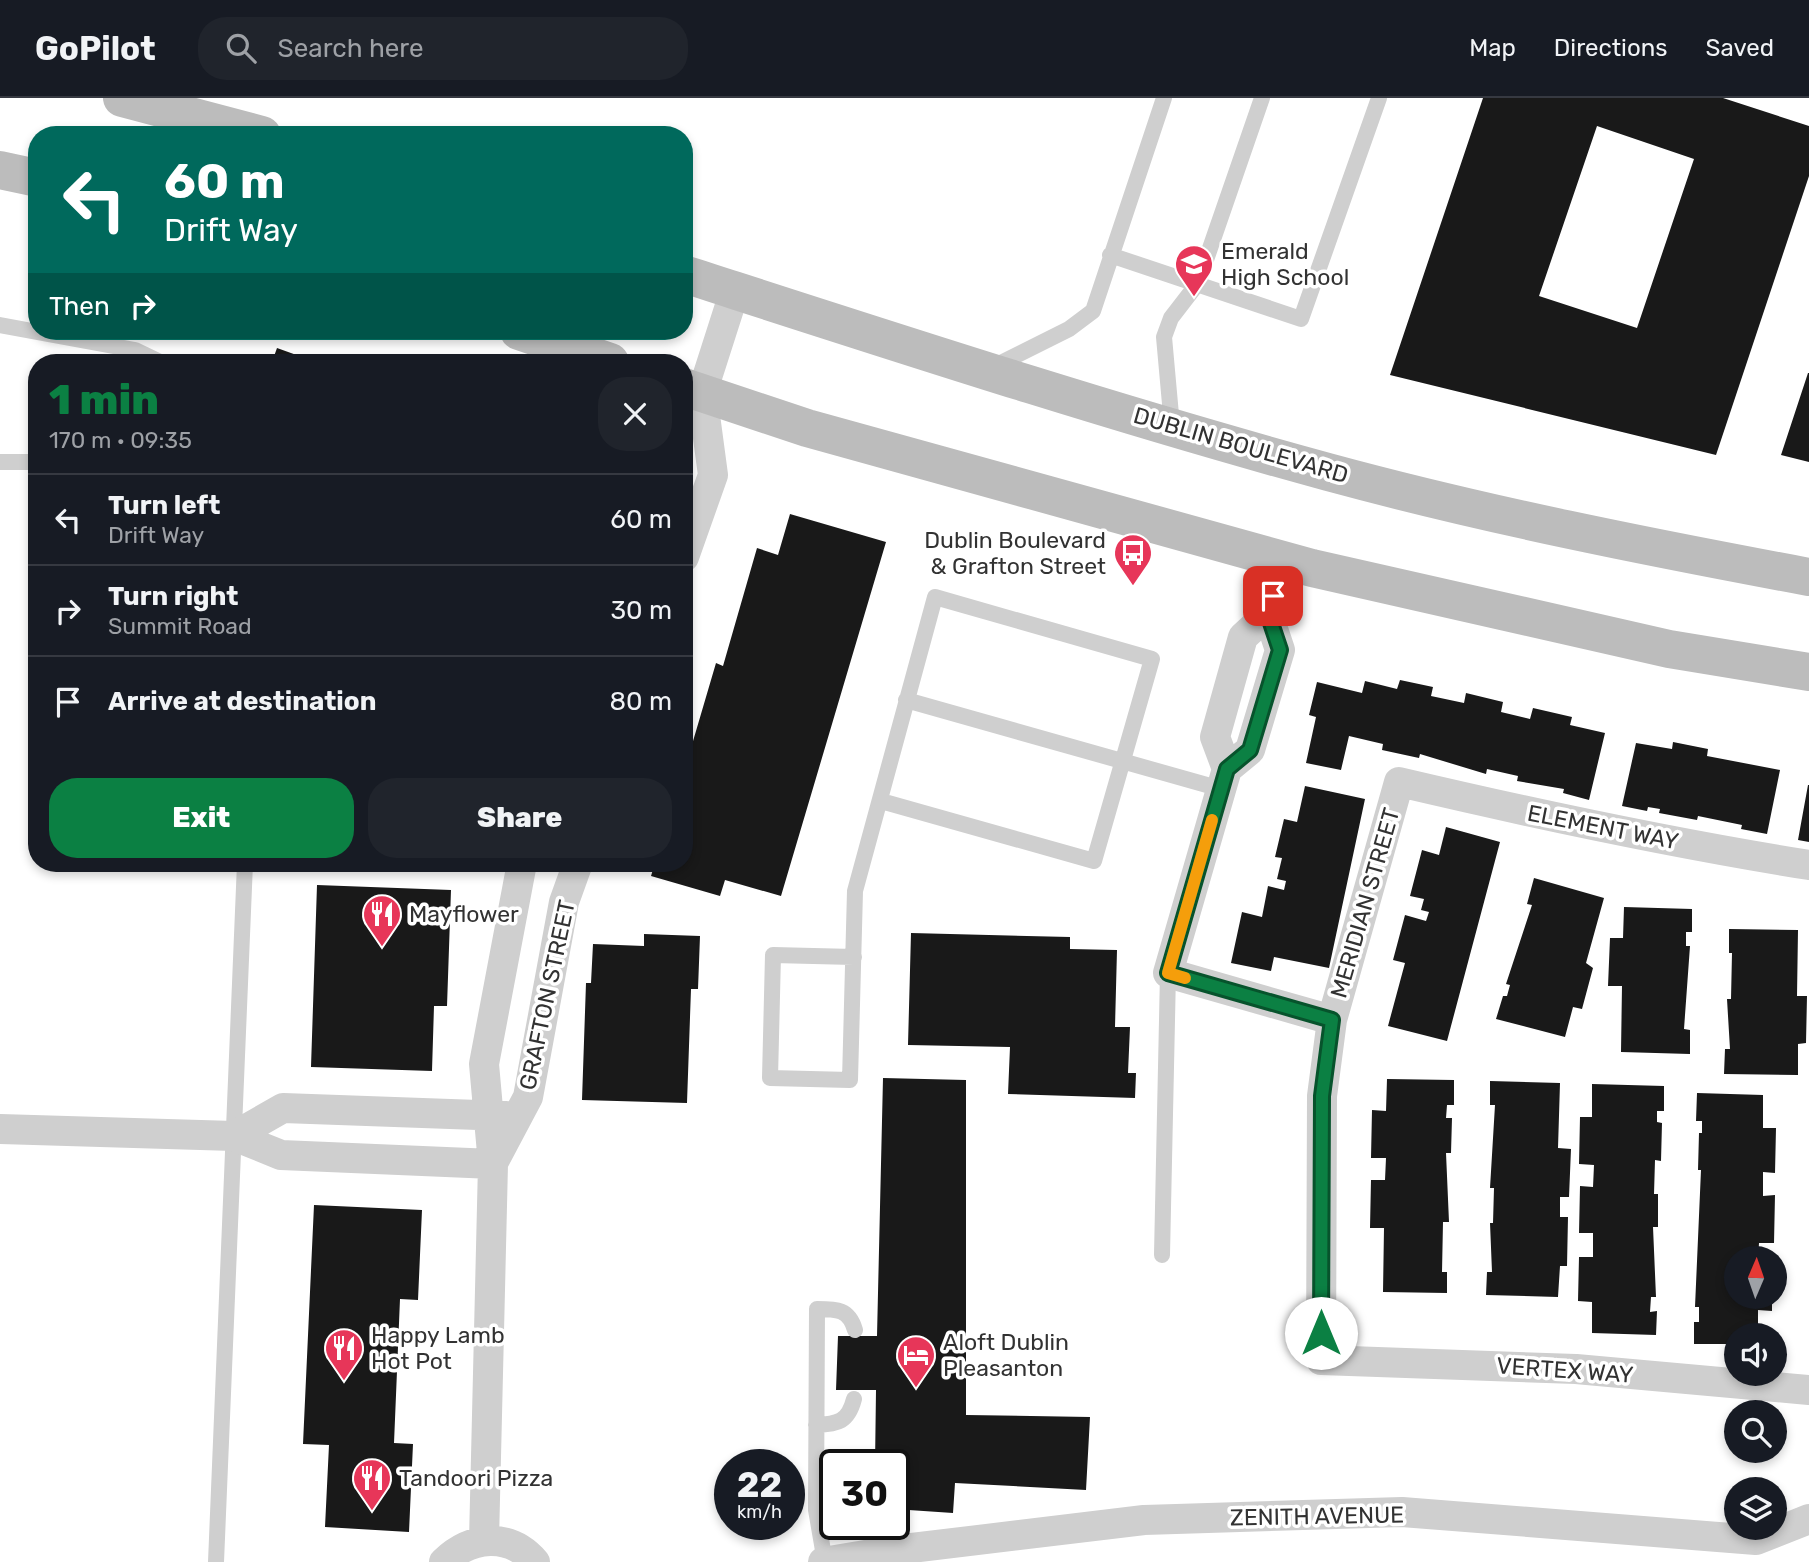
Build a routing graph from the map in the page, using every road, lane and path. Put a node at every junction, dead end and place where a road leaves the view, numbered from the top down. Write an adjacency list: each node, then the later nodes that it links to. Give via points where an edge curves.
1 (122, 98): 5 (main road)
2 (1164, 98): 8 (lane)
3 (1262, 98): 10 (lane)
4 (1378, 98): 10 (lane, via 1301,319)
5 (228, 126)
6 (0, 170): 7 (main road)
7 (28, 176)
8 (1110, 255): 10 (lane); 18 (lane, via 1093,311 1069,329)
9 (693, 277): 11 (main road, DUBLIN BOULEVARD)
10 (1198, 283): 22 (lane, via 1171,318 1164,337)
11 (735, 290): 18 (main road, DUBLIN BOULEVARD); 19 (street)
12 (0, 325): 13 (lane)
13 (28, 330)
14 (81, 340): 16 (lane)
15 (545, 340): 17 (main road)
16 (143, 354)
17 (587, 354)
18 (985, 372): 22 (main road, DUBLIN BOULEVARD)
19 (693, 390)
20 (693, 398): 26 (main road)
21 (693, 407): 25 (street, via 713,475)
22 (1172, 426): 27 (main road, DUBLIN BOULEVARD, via 1330,472 1527,519)
23 (0, 462): 24 (lane)
24 (28, 463)
25 (693, 532)
26 (1283, 560): 28 (street); 29 (main road, via 1669,649)
27 (1809, 577)
28 (1268, 614): 32 (street, via 1243,637 1215,737); 32 (street, via 1280,650 1250,750)
29 (1804, 671)
30 (906, 700): 31 (lane); 31 (lane, via 935,597 1152,659); 34 (lane)
31 (1122, 761): 32 (lane); 34 (lane, via 1094,862)
32 (1224, 779): 40 (street)
33 (1399, 782): 35 (street, ELEMENT WAY, via 1534,814); 41 (street, MERIDIAN STREET)
34 (881, 801): 39 (lane, via 855,891)
35 (1809, 865)
36 (245, 872): 44 (lane)
37 (520, 872): 42 (street, GRAFTON STREET, via 484,1064)
38 (575, 872): 42 (street, GRAFTON STREET, via 564,902 528,1097)
39 (854, 957): 39 (lane, via 850,1080 770,1078 774,955)
40 (1168, 973): 41 (street); 46 (lane)
41 (1332, 1020): 48 (street, MERIDIAN STREET, via 1322,1096)
42 (503, 1116): 44 (street, via 283,1108); 45 (street, GRAFTON STREET)
43 (0, 1129): 44 (street)
44 (234, 1136): 45 (street, via 281,1155); 54 (lane)
45 (493, 1164): 53 (street, GRAFTON STREET)
46 (1162, 1255)
47 (855, 1330): 51 (lane, via 852,1318 841,1309 817,1309)
48 (1321, 1360): 49 (street, VERTEX WAY, via 1550,1368)
49 (1809, 1390)
50 (854, 1399): 51 (lane, via 850,1414 839,1424)
51 (816, 1425): 57 (lane, via 816,1510)
52 (1809, 1519): 57 (street, ZENITH AVENUE, via 1756,1540 1402,1512 1144,1520)
53 (484, 1541): 55 (street, via 455,1551); 56 (street, via 511,1544)
54 (216, 1562)
55 (444, 1562)
56 (535, 1562)
57 (824, 1562)

